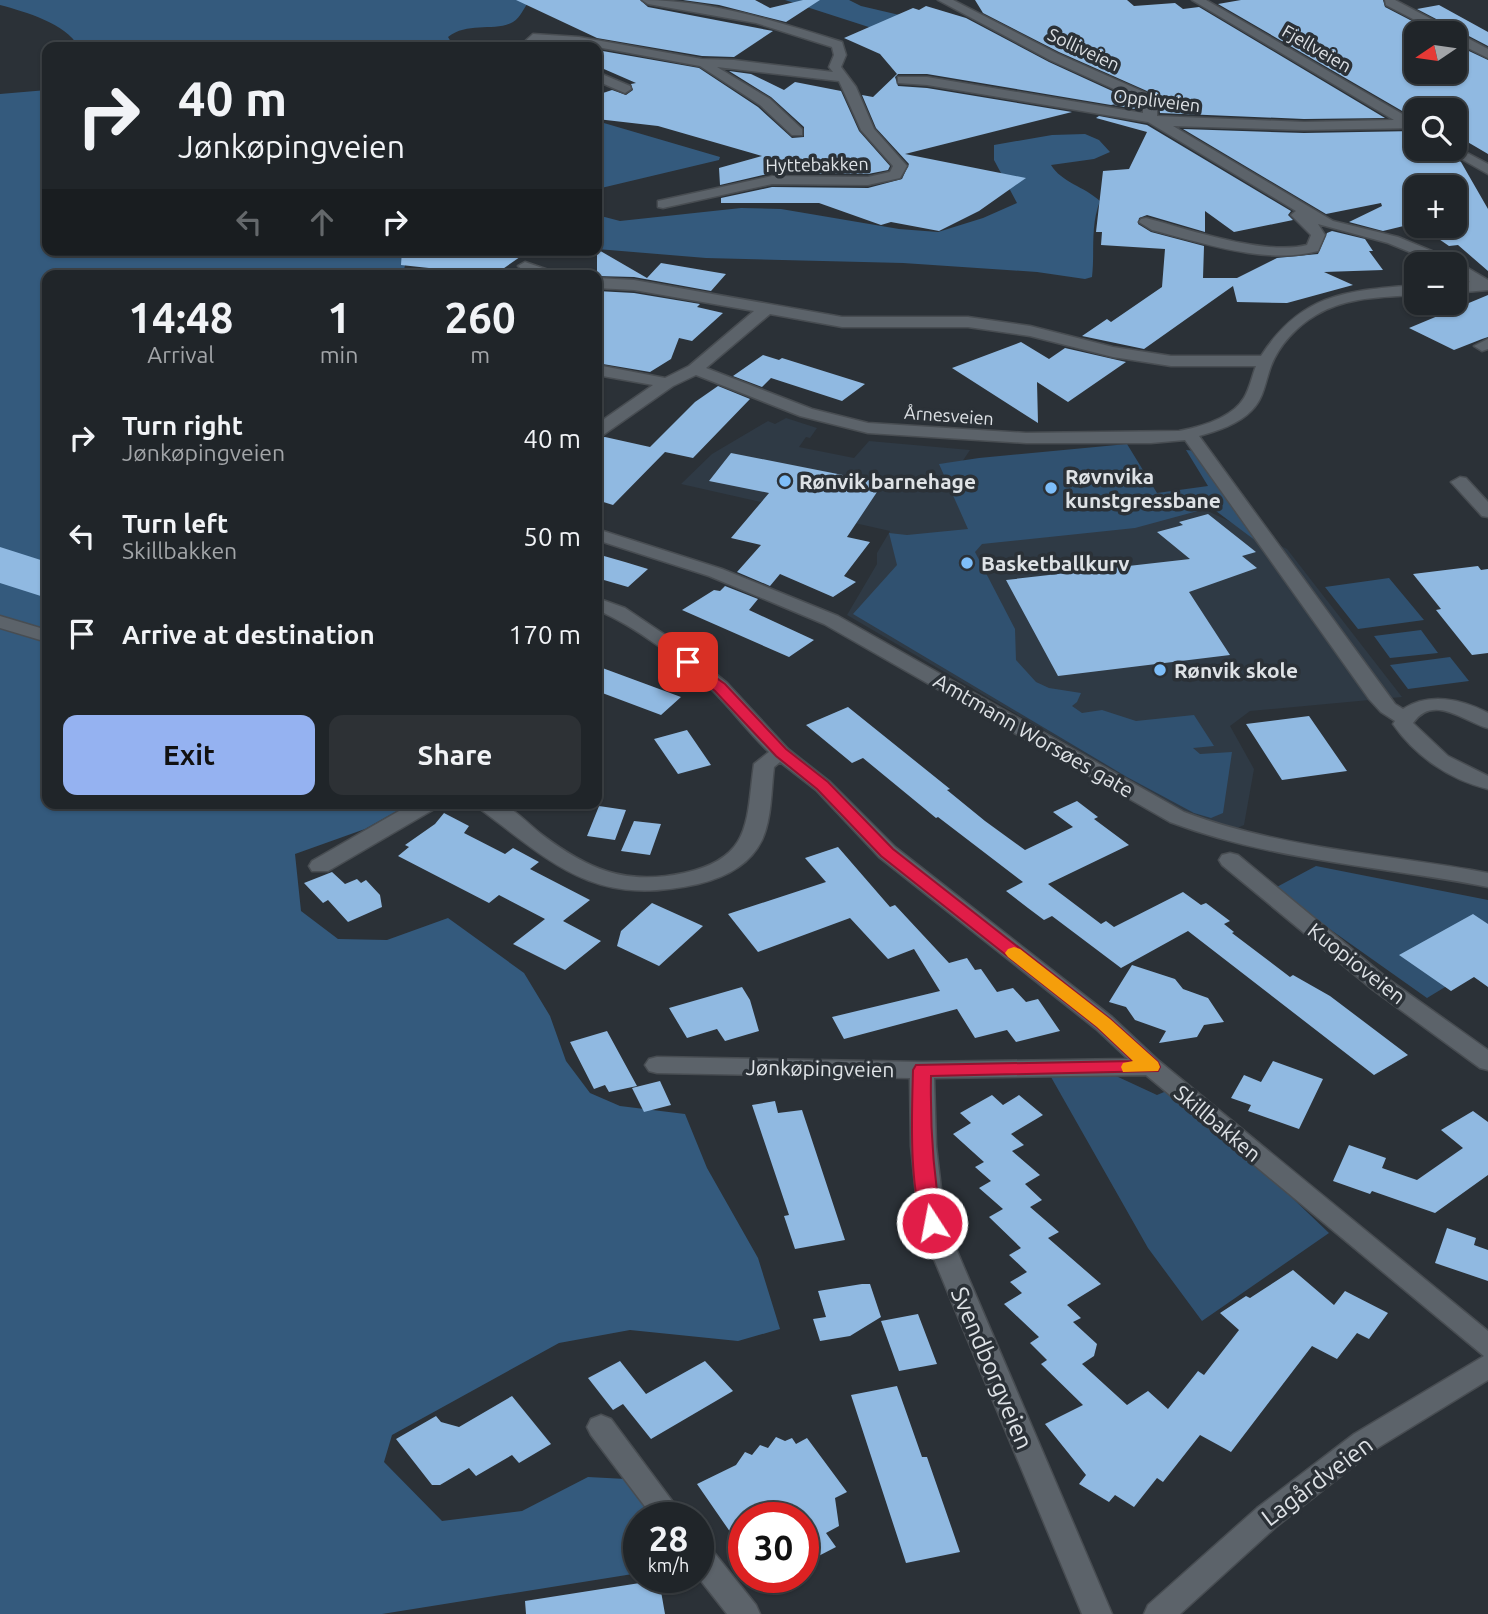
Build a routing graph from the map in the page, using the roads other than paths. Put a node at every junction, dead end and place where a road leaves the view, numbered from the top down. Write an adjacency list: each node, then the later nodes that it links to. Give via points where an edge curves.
1 (648, 0): 12 (street, Hyttebakken, via 758,20 830,41 838,45 835,67)
2 (944, 0): 16 (street, Solliveien, via 1141,96 1150,105)
3 (1198, 0): 17 (street, Fjellveien)
4 (1390, 2): 5 (street)
5 (1426, 21)
6 (530, 42): 7 (street, Hyttebakken, via 558,38)
7 (581, 42)
8 (1467, 43): 10 (street)
9 (602, 46): 11 (street, Hyttebakken)
10 (1488, 54)
11 (702, 63): 12 (street, Hyttebakken); 19 (street, Hyttebakken, via 765,102)
12 (839, 77): 22 (street, Hyttebakken, via 850,87 868,130 900,166 895,175 868,181 772,180)
13 (602, 78): 15 (street)
14 (903, 80): 16 (street, Oppliveien)
15 (625, 89)
16 (1153, 120): 18 (street, Oppliveien); 23 (street, Solliveien)
17 (1404, 121)
18 (1404, 126)
19 (797, 132)
20 (1467, 158): 21 (street)
21 (1488, 170)
22 (663, 204)
23 (1301, 208): 24 (street, Solliveien, via 1297,214 1315,229 1318,240 1313,248 1299,253); 25 (street, Solliveien, via 1328,224)
24 (1146, 222)
25 (1426, 252)
26 (525, 266): 27 (street)
27 (536, 270)
28 (1467, 273): 30 (street, Solliveien)
29 (602, 283): 33 (street)
30 (1487, 285): 31 (street)
31 (1467, 287)
32 (1404, 291): 34 (street, Årnesveien, via 1348,295 1331,301 1295,323)
33 (765, 310): 34 (street, via 842,322 968,321 1171,361); 35 (street)
34 (1265, 361): 39 (street, Årnesveien, via 1254,398 1242,410)
35 (695, 369): 37 (street); 39 (street, Årnesveien, via 844,424 881,429 1054,439)
36 (602, 371): 37 (street)
37 (667, 383): 38 (street)
38 (602, 428)
39 (1189, 434): 46 (street, via 1376,695)
40 (1460, 482): 41 (street)
41 (1488, 512)
42 (602, 536): 54 (street, Amtmann Worsøes gate, via 705,567 831,620 1177,817 1208,830 1286,850)
43 (602, 606): 48 (street, Skillbakken, via 618,612 720,687)
44 (0, 622): 45 (street)
45 (42, 635)
46 (1405, 719): 47 (street, via 1419,708 1457,706); 49 (street, via 1403,724 1433,756 1457,773)
47 (1488, 722)
48 (781, 753): 51 (street, via 764,764 752,839 736,859 711,873 677,883 637,887 598,880 565,862); 57 (street, Skillbakken, via 823,786 887,852 1104,1023)
49 (1488, 783)
50 (419, 809): 53 (street)
51 (494, 809)
52 (1230, 860): 55 (street, Kuopioveien, via 1380,984)
53 (320, 866)
54 (1488, 880)
55 (1488, 1062)
56 (657, 1065): 58 (street, Jønkøpingveien)
57 (1151, 1067): 58 (street, Jønkøpingveien); 59 (street, Skillbakken)
58 (922, 1070): 65 (street, Svendborgveien, via 924,1180 932,1223)
59 (1488, 1347)
60 (1488, 1366): 66 (street, Lagårdveien, via 1364,1442 1267,1517)
61 (601, 1427): 62 (street)
62 (658, 1502)
63 (714, 1574): 64 (street)
64 (745, 1614)
65 (1097, 1614)
66 (1159, 1614)

